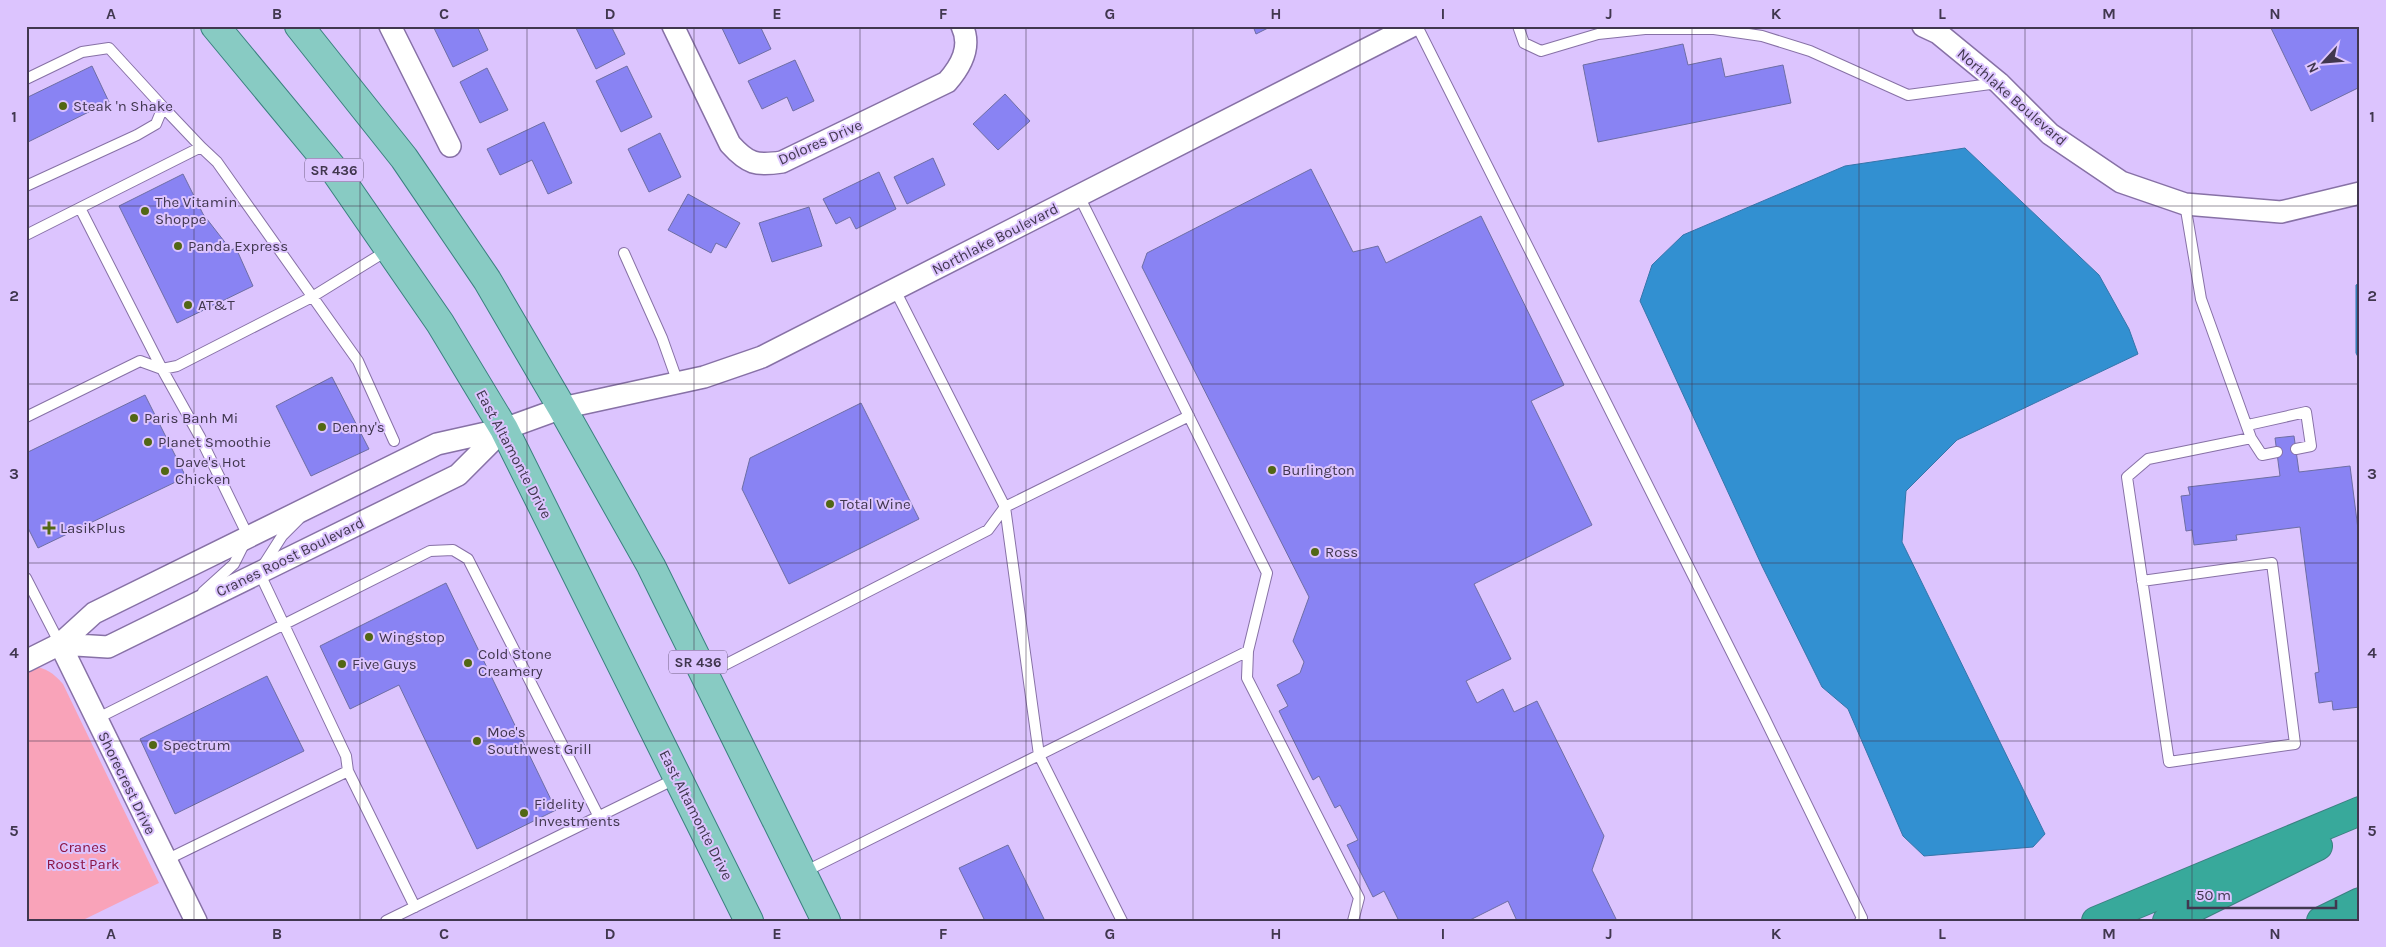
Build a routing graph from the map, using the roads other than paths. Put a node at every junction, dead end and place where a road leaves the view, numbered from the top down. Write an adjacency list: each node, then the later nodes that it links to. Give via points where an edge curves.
1 (215, 26): 21 (main road, East Altamonte Drive / SR 436, via 335,171)
2 (300, 26): 27 (main road, SR 436, via 404,158 487,280)
3 (390, 26): 14 (street)
4 (672, 26): 5 (street, Dolores Drive, via 730,144 744,159 763,165 782,162 947,82 960,67 966,49)
5 (962, 26)
6 (1412, 26): 17 (street, Northlake Boulevard)
7 (1416, 26): 65 (lane, via 1764,717 1862,918)
8 (1518, 26): 11 (lane, via 1524,43 1541,51 1598,34 1646,29 1714,29 1762,36 1810,51 1908,95)
9 (1923, 26): 11 (street, Northlake Boulevard, via 1938,32)
10 (26, 79): 12 (lane, via 82,52 109,48)
11 (2000, 83): 18 (street, Northlake Boulevard, via 2050,134 2121,182)
12 (163, 107): 13 (lane); 15 (lane, via 156,124 137,135)
13 (201, 146): 19 (lane); 24 (lane, via 216,162)
14 (450, 146)
15 (26, 186)
16 (2360, 193): 18 (street, Northlake Boulevard, via 2281,212)
17 (1079, 196): 23 (street, Northlake Boulevard); 28 (lane)
18 (2185, 204): 30 (lane, via 2201,299)
19 (80, 208): 20 (lane); 25 (lane)
20 (26, 235)
21 (389, 249): 24 (lane); 31 (main road, East Altamonte Drive / SR 436, via 440,323)
22 (624, 253): 26 (lane)
23 (895, 290): 26 (street, Northlake Boulevard, via 762,357 704,378); 37 (lane)
24 (312, 297): 25 (lane, via 177,366); 33 (lane, via 358,360)
25 (162, 369): 29 (lane, via 140,361); 38 (lane, via 200,437)
26 (678, 383): 27 (street, Northlake Boulevard)
27 (562, 408): 31 (street, Cranes Roost Boulevard); 47 (main road, SR 436, via 650,566)
28 (1188, 416): 37 (lane); 45 (lane, via 1267,573)
29 (26, 417)
30 (2248, 425): 32 (lane); 34 (lane, via 2306,412 2311,446)
31 (504, 429): 36 (street, Cranes Roost Boulevard, via 437,444); 39 (street, Cranes Roost Boulevard, via 458,474); 51 (main road, East Altamonte Drive / SR 436)
32 (2251, 438): 35 (lane, via 2262,455); 41 (lane, via 2148,459 2127,477)
33 (394, 441)
34 (2296, 449)
35 (2277, 452)
36 (316, 504): 38 (street, Cranes Roost Boulevard); 39 (lane, via 282,536)
37 (1005, 507): 47 (lane, via 988,530); 49 (lane)
38 (248, 536): 42 (lane, via 228,571); 44 (street, Cranes Roost Boulevard, via 94,613)
39 (259, 572): 42 (street, Cranes Roost Boulevard); 43 (lane)
40 (26, 578): 44 (lane)
41 (2142, 581): 41 (lane, via 2169,762 2295,744 2272,563)
42 (182, 610): 44 (street, Cranes Roost Boulevard, via 108,647)
43 (284, 625): 48 (lane); 50 (lane, via 346,756); 53 (lane, via 430,551 453,550 468,559)
44 (60, 644): 46 (street, Cranes Roost Boulevard); 48 (street, Shorecrest Drive)
45 (1248, 651): 49 (lane); 64 (lane, via 1247,678 1359,898)
46 (26, 661)
47 (704, 675): 56 (main road, SR 436)
48 (96, 718): 55 (street, Shorecrest Drive)
49 (1039, 755): 56 (lane); 63 (lane)
50 (348, 771): 55 (lane); 58 (lane)
51 (678, 778): 53 (lane); 61 (main road, East Altamonte Drive / SR 436)
52 (2360, 811): 66 (highway)
53 (599, 817): 58 (lane)
54 (2360, 826): 67 (highway)
55 (166, 860): 59 (street, Shorecrest Drive)
56 (802, 872): 62 (main road, SR 436)
57 (2360, 902): 68 (highway)
58 (415, 907): 60 (lane)
59 (196, 921)
60 (386, 921)
61 (749, 921)
62 (826, 921)
63 (1122, 921)
64 (1353, 921)
65 (1860, 921)
66 (2096, 921)
67 (2167, 921)
68 (2321, 921)

